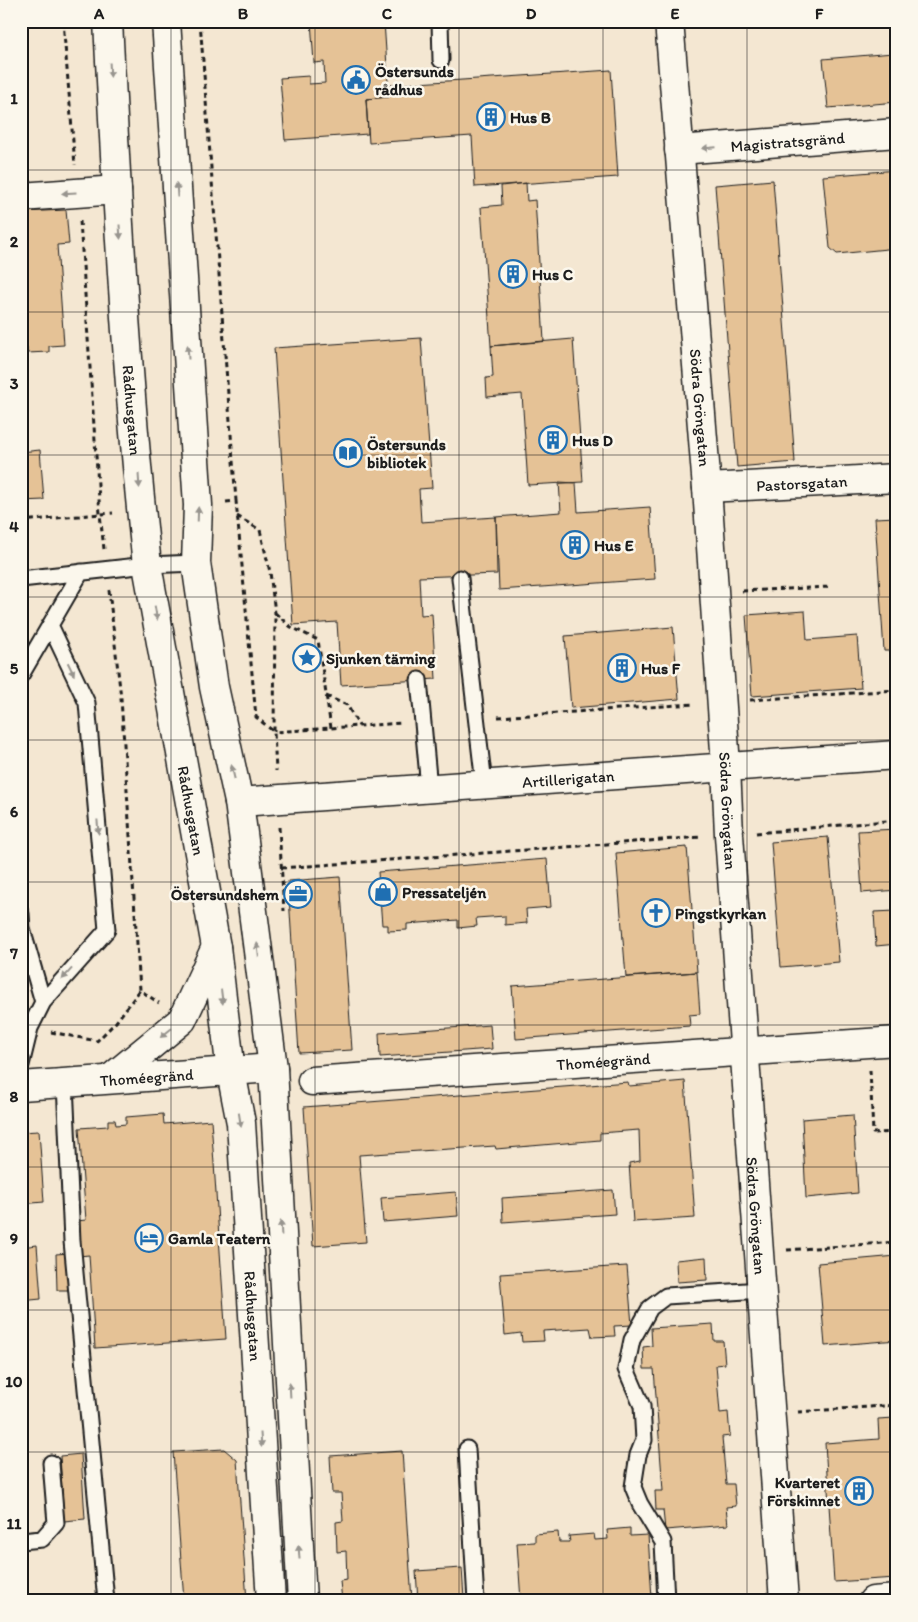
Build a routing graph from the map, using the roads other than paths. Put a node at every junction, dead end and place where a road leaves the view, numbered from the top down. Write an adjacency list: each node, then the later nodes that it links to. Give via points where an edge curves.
1 (108, 21): 8 (street, Rådhusgatan, one-way to 8)
2 (166, 21): 12 (street, Rådhusgatan, one-way to 2, via 198,505)
3 (440, 21): 5 (lane)
4 (669, 21): 7 (street, Södra Gröngatan)
5 (441, 60)
6 (897, 132): 7 (street, Magistratsgränd, one-way to 7)
7 (679, 150): 11 (street, Södra Gröngatan)
8 (117, 190): 9 (street, one-way to 9); 13 (street, Rådhusgatan, one-way to 13)
9 (21, 197)
10 (897, 478): 11 (street, Pastorsgatan)
11 (707, 488): 21 (street, Södra Gröngatan)
12 (196, 563): 13 (lane); 24 (street, Rådhusgatan, one-way to 12, via 214,687)
13 (147, 565): 14 (lane); 26 (street, Rådhusgatan, one-way to 26)
14 (81, 572): 16 (lane); 17 (lane)
15 (460, 578): 22 (lane)
16 (21, 579)
17 (50, 625): 18 (lane); 27 (lane, one-way to 27, via 88,703 107,930)
18 (21, 675)
19 (419, 680): 23 (lane)
20 (897, 755): 21 (street, Artillerigatan)
21 (726, 766): 22 (street, Artillerigatan); 29 (street, Södra Gröngatan)
22 (484, 784): 23 (street, Artillerigatan)
23 (429, 788): 24 (street, Artillerigatan)
24 (240, 802): 31 (street, Rådhusgatan, one-way to 24)
25 (22, 924): 27 (lane)
26 (216, 947): 32 (street, Rådhusgatan, one-way to 32); 33 (street, one-way to 33, via 182,1020)
27 (43, 1002): 30 (lane, via 30,1028)
28 (897, 1041): 29 (street, Thoméegränd)
29 (744, 1050): 34 (street, Thoméegränd); 37 (street, Södra Gröngatan)
30 (21, 1066)
31 (273, 1068): 32 (street, Thoméegränd); 44 (street, Rådhusgatan, one-way to 31)
32 (231, 1072): 33 (street, Thoméegränd); 43 (street, Rådhusgatan, one-way to 43, via 241,1122)
33 (110, 1079): 35 (street, Thoméegränd)
34 (312, 1081)
35 (66, 1083): 36 (street, Thoméegränd); 42 (lane, via 72,1241)
36 (21, 1086)
37 (762, 1290): 46 (lane, via 666,1296 650,1308 632,1340 626,1369 642,1406 644,1440 633,1487 663,1542); 47 (street, Södra Gröngatan)
38 (467, 1449): 45 (lane)
39 (51, 1463): 40 (lane, via 56,1523 42,1539)
40 (21, 1541)
41 (897, 1599): 48 (street)
42 (106, 1601)
43 (271, 1601)
44 (302, 1601)
45 (476, 1601)
46 (666, 1601)
47 (784, 1601)
48 (873, 1601)

